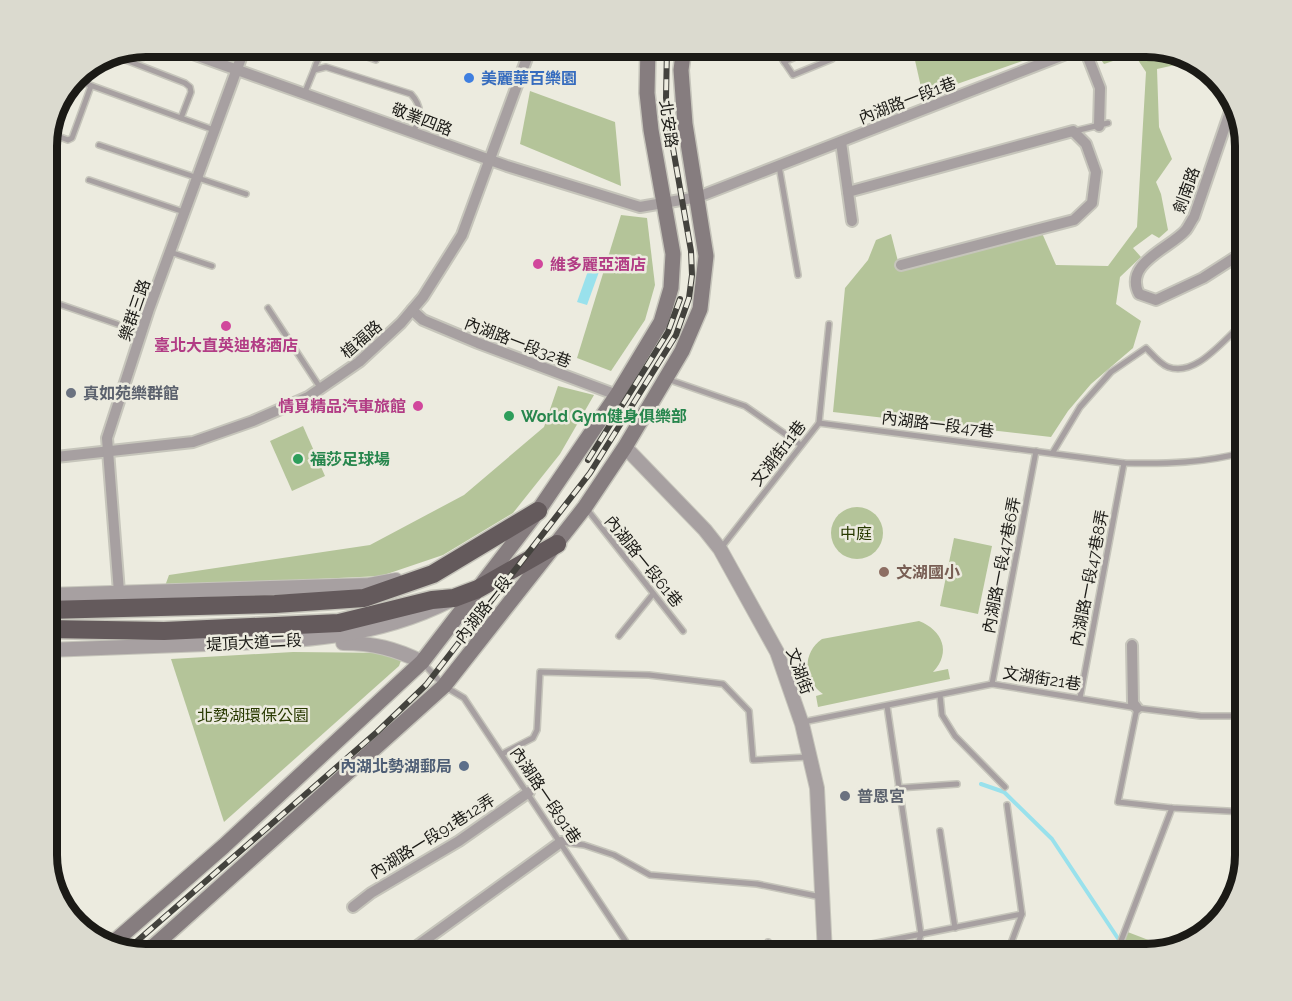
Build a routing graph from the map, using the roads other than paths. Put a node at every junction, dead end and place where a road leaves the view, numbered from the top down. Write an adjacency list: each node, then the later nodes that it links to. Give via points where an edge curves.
1 (205, 57): 16 (street, 敬業四路)
2 (241, 57): 16 (street, 樂群三路)
3 (318, 57): 17 (lane)
4 (367, 57): 14 (lane)
5 (527, 57): 30 (street, 植福路)
6 (648, 57): 37 (main road, 北安路, via 646,93)
7 (683, 57): 36 (main road, 北安路, via 685,124)
8 (781, 57): 15 (lane)
9 (795, 57): 15 (lane)
10 (1058, 57): 28 (street, 內湖路一段1巷)
11 (1088, 57): 23 (street, 內湖路一段1巷, via 1100,88)
12 (831, 59): 15 (lane, via 793,75)
13 (125, 60): 22 (lane, via 190,87)
14 (376, 60)
15 (784, 62)
16 (237, 68): 20 (street, 敬業四路); 24 (street, 樂群三路)
17 (314, 70): 20 (lane); 25 (lane, via 337,69 411,94 420,109)
18 (83, 83): 19 (lane)
19 (91, 86): 22 (lane); 27 (lane, via 72,138)
20 (305, 92): 25 (street, 敬業四路)
21 (1229, 115): 41 (street, 劍南路, via 1194,217 1186,230 1145,262 1136,288 1139,294 1156,300)
22 (181, 118): 24 (lane)
23 (1103, 125): 26 (lane)
24 (214, 130): 32 (street, 樂群三路)
25 (414, 131): 30 (street, 敬業四路)
26 (1073, 131): 34 (street); 42 (street, via 1086,144 1096,172 1092,203 1074,220)
27 (58, 136)
28 (841, 142): 31 (street, 內湖路一段1巷); 34 (street)
29 (99, 145): 32 (lane)
30 (490, 160): 37 (street, 敬業四路, via 640,207); 47 (street, 植福路, via 462,235)
31 (779, 166): 36 (street, 內湖路一段1巷); 44 (lane)
32 (197, 177): 35 (lane); 38 (street, 樂群三路)
33 (89, 180): 38 (lane)
34 (848, 192): 39 (street)
35 (246, 194)
36 (698, 197): 37 (street, 敬業四路); 51 (main road, 內湖路一段, via 706,256 700,309)
37 (663, 205): 53 (main road, 內湖路一段, via 673,254 671,288 661,322)
38 (184, 213): 40 (street, 樂群三路)
39 (852, 221)
40 (170, 252): 43 (lane); 58 (street, 樂群三路, via 107,438)
41 (1235, 257)
42 (901, 265)
43 (212, 266)
44 (798, 275)
45 (57, 303): 48 (lane)
46 (268, 308): 52 (lane)
47 (412, 310): 52 (street, 植福路, via 359,362); 53 (street, 內湖路一段32巷, via 423,320 467,339)
48 (117, 324)
49 (829, 324): 54 (lane, 文湖街11巷)
50 (1235, 331): 59 (lane, via 1197,363 1184,368 1167,367 1146,348 1111,372 1080,407)
51 (666, 378): 55 (lane, via 745,406); 56 (main road, 內湖路一段)
52 (321, 389): 58 (street, 植福路, via 253,421 193,442)
53 (617, 395): 64 (main road, 內湖路一段)
54 (819, 423): 55 (lane, 文湖街11巷); 57 (lane, 內湖路一段47巷)
55 (801, 446): 66 (lane, 文湖街11巷)
56 (626, 447): 63 (main road, 內湖路一段); 66 (street, 文湖街)
57 (1036, 451): 59 (lane, 內湖路一段47巷); 81 (lane, 內湖路一段47巷6弄)
58 (107, 452): 61 (street, 植福路); 69 (street, 樂群三路)
59 (1053, 452): 62 (lane, 內湖路一段47巷)
60 (1235, 454): 62 (lane, 內湖路一段47巷, via 1204,461)
61 (57, 457)
62 (1124, 463): 84 (lane, 內湖路一段47巷8弄)
63 (585, 507): 65 (main road, 內湖路一段); 70 (lane, 內湖路一段61巷)
64 (538, 511): 67 (highway); 68 (main road, 內湖路一段)
65 (557, 544): 68 (highway, 堤頂大道二段); 82 (main road, 內湖路一段)
66 (720, 549): 88 (street, 文湖街, via 777,651)
67 (433, 574): 69 (street, via 369,585); 73 (highway, via 364,598 264,605)
68 (478, 589): 72 (highway, 堤頂大道二段); 80 (main road, 內湖路一段)
69 (119, 592): 71 (street)
70 (653, 594): 75 (lane, 內湖路一段61巷); 76 (lane)
71 (57, 595)
72 (453, 598): 74 (highway, 堤頂大道二段, via 339,623 164,630); 77 (street, 堤頂大道二段, via 420,616 356,634)
73 (57, 610)
74 (57, 629)
75 (683, 631)
76 (618, 636)
77 (266, 642): 79 (street, 堤頂大道二段); 80 (street, via 371,643)
78 (1132, 645): 86 (street, via 1133,704)
79 (57, 650)
80 (422, 662): 82 (lane, 內湖路一段91巷); 105 (main road, 內湖路一段)
81 (992, 684): 83 (lane, 文湖街21巷); 84 (lane, 文湖街21巷)
82 (444, 686): 89 (lane, 內湖路一段91巷, via 464,698); 106 (main road, 內湖路一段)
83 (940, 694): 85 (lane, 文湖街21巷); 92 (lane, via 942,715 956,736)
84 (1080, 698): 86 (lane, 文湖街21巷)
85 (886, 706): 88 (lane, 文湖街21巷); 93 (lane)
86 (1137, 708): 87 (lane, 文湖街21巷); 96 (lane, via 1118,802)
87 (1235, 716)
88 (801, 722): 90 (street, 文湖街)
89 (502, 754): 90 (lane, via 533,738 537,730 540,672 649,675 723,684 750,711 753,760); 94 (lane, 內湖路一段91巷)
90 (810, 757): 100 (street, 文湖街, via 817,788)
91 (957, 784): 93 (lane)
92 (1005, 787)
93 (898, 788): 104 (lane)
94 (529, 792): 99 (lane, 內湖路一段91巷); 101 (street, 內湖路一段91巷12弄, via 459,841 370,893)
95 (1007, 805): 102 (lane)
96 (1172, 808): 97 (lane); 113 (lane)
97 (1235, 811)
98 (940, 831): 103 (lane)
99 (561, 842): 100 (lane, via 614,855 650,875 757,884); 107 (street); 108 (lane, 內湖路一段91巷)
100 (823, 897): 109 (street, 文湖街)
101 (353, 908)
102 (1022, 914): 103 (lane); 112 (lane)
103 (955, 928): 104 (lane)
104 (921, 935): 110 (lane); 111 (lane)
105 (117, 939)
106 (156, 944)
107 (420, 944)
108 (627, 944)
109 (825, 944)
110 (876, 944)
111 (918, 944)
112 (1011, 944)
113 (1120, 944)

